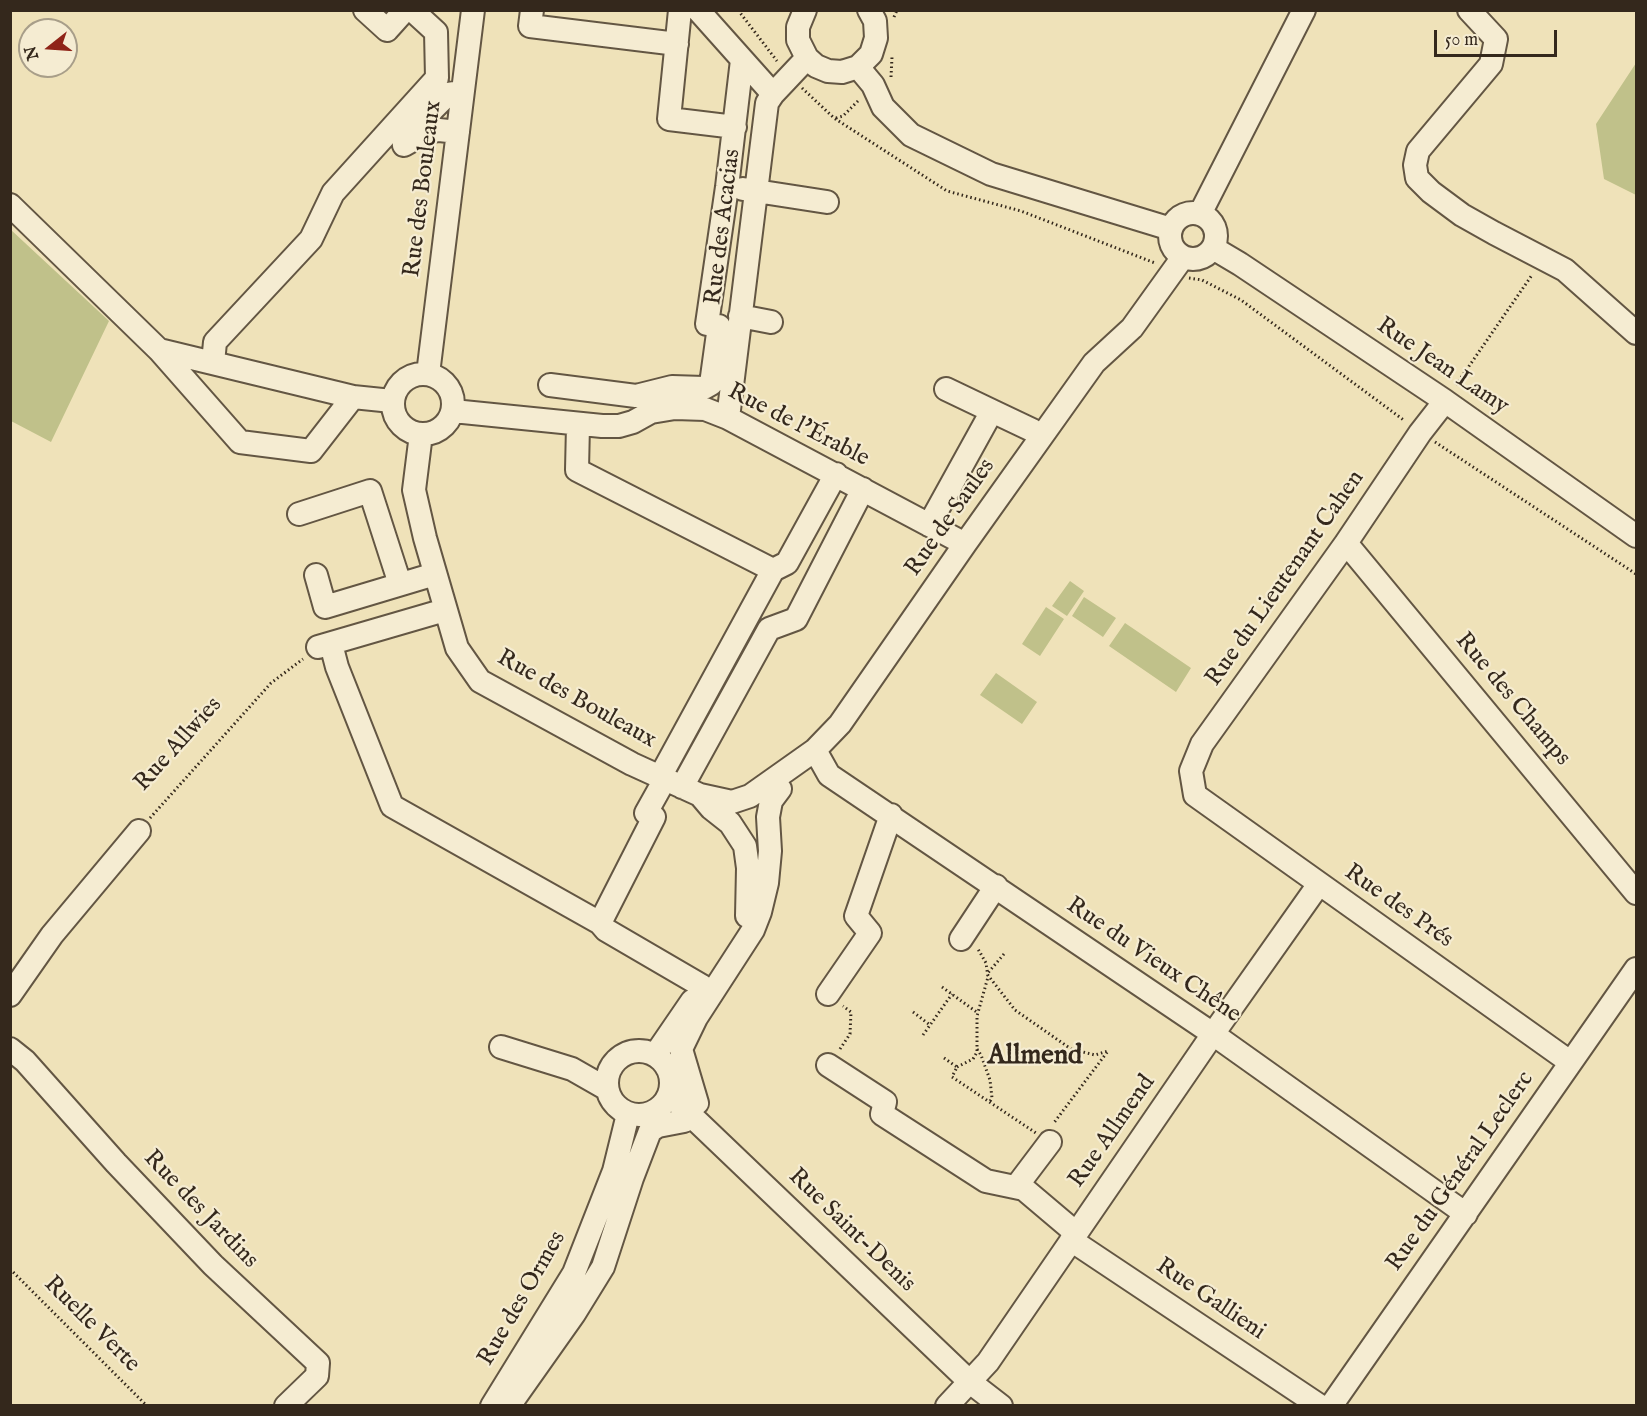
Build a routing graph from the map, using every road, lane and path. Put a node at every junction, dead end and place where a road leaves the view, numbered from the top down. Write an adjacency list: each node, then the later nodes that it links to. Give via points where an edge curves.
1 (365, 10): 2 (street, via 387,30)
2 (405, 10)
3 (412, 10): 33 (street, via 435,32 436,78 333,193 311,239 215,342)
4 (473, 10): 16 (street, Rue des Bouleaux)
5 (532, 10): 12 (street, via 530,26)
6 (680, 10): 12 (street)
7 (698, 10): 14 (street)
8 (869, 10): 15 (street, via 875,21 876,38 871,54)
9 (1304, 10): 24 (street)
10 (1469, 10): 28 (street, via 1496,39 1491,64 1418,151 1417,178 1462,214)
11 (802, 11): 13 (street, via 798,40)
12 (676, 44): 18 (street, via 669,119)
13 (807, 58): 15 (street, via 828,71 844,72); 17 (street, Rue des Acacias)
14 (742, 60): 17 (street); 18 (street)
15 (858, 67): 25 (street, via 883,107 911,135 991,174)
16 (462, 92): 19 (street, Rue des Bouleaux); 19 (street, via 448,94 404,145 427,132)
17 (773, 93): 21 (street, Rue des Acacias, via 767,103)
18 (735, 127): 20 (street)
19 (458, 132): 34 (street, Rue des Bouleaux)
20 (727, 187): 21 (street); 30 (street, via 707,324)
21 (757, 192): 22 (street); 30 (street, Rue des Acacias)
22 (827, 202)
23 (10, 205): 32 (street)
24 (1200, 214): 25 (street, via 1177,219); 26 (street, via 1211,222 1216,234)
25 (1171, 229): 27 (street, via 1170,242)
26 (1213, 248): 27 (street, via 1193,260); 39 (street, Rue Jean Lamy)
27 (1183, 257): 45 (street, Rue de Saules, via 1132,328 1094,363)
28 (1543, 258): 31 (street, via 1565,270); 39 (path)
29 (771, 322): 30 (street)
30 (732, 323): 35 (street, via 711,384 704,388 672,387 636,396); 42 (street, Rue des Acacias)
31 (1636, 333)
32 (159, 350): 33 (street); 37 (street, via 240,441 311,451)
33 (213, 363): 37 (street)
34 (428, 374): 38 (street, via 408,377 395,391); 40 (street, via 436,376 450,390)
35 (550, 385)
36 (946, 389): 41 (street)
37 (353, 397): 38 (street)
38 (393, 401): 44 (street, via 395,418 408,431)
39 (1445, 401): 50 (street, Rue Jean Lamy); 51 (street, Rue du Lieutenant Cahen)
40 (453, 411): 43 (street, Rue de l'Érable); 44 (street, via 443,427)
41 (992, 411): 45 (street); 49 (street)
42 (728, 418): 43 (street, Rue de l'Érable, via 705,409 675,408 651,412 619,426); 46 (street, Rue de l'Érable)
43 (578, 424): 53 (street, via 577,470)
44 (421, 435): 54 (street, Rue des Bouleaux, via 414,490)
45 (1041, 437): 52 (street, Rue de Saules)
46 (836, 474): 47 (street, Rue de l'Érable); 53 (street, via 787,563)
47 (863, 489): 49 (street, Rue de l'Érable); 60 (street, via 796,620 769,629)
48 (299, 514): 56 (street, via 370,491)
49 (929, 525): 52 (street, Rue de l'Érable)
50 (1636, 536)
51 (1346, 543): 62 (street, Rue du Lieutenant Cahen, via 1202,744 1191,771); 69 (street, Rue des Champs)
52 (965, 544): 59 (street, Rue de Saules, via 840,724)
53 (773, 570): 60 (street)
54 (435, 574): 56 (street); 57 (street, Rue des Bouleaux)
55 (315, 575): 56 (street, via 325,607)
56 (400, 584)
57 (445, 610): 58 (street); 60 (street, Rue des Bouleaux, via 457,648 480,681)
58 (324, 645): 66 (path, Rue Allwies, via 271,683); 71 (street, via 337,667 392,806)
59 (815, 750): 63 (street, Rue de Saules); 64 (street, Rue du Vieux Chêne, via 830,775)
60 (677, 785): 63 (street, Rue des Bouleaux, via 732,802); 65 (street); 71 (street, via 650,815)
61 (780, 789): 99 (street, via 771,801 768,817 771,851 760,912 681,1049 697,1103)
62 (1195, 795): 67 (street, Rue des Prés)
63 (750, 796): 65 (street); 70 (street, via 763,857 761,890)
64 (891, 816): 68 (street, Rue du Vieux Chêne); 78 (street, via 856,916 870,933)
65 (734, 829): 70 (street, via 745,846)
66 (139, 831): 80 (street, Rue Allwies, via 52,935)
67 (1319, 884): 84 (street, Rue Allmend); 92 (street, Rue des Prés)
68 (996, 886): 72 (street); 84 (street, Rue du Vieux Chêne)
69 (1636, 892)
70 (747, 916): 76 (street)
71 (600, 922): 76 (street, via 606,930)
72 (962, 936): 75 (path, via 979,951)
73 (1004, 954): 75 (path)
74 (1636, 969): 92 (street, Rue du Général Leclerc)
75 (987, 974): 82 (path); 101 (path, via 1015,1010 1071,1049 1095,1054 1108,1051)
76 (702, 986): 89 (street)
77 (942, 987): 79 (path)
78 (828, 994): 93 (path, via 851,1012 850,1034)
79 (952, 994): 82 (path); 83 (path)
80 (10, 995)
81 (913, 1012): 83 (path)
82 (978, 1013): 88 (path)
83 (930, 1025): 85 (path)
84 (1214, 1034): 103 (street, Rue du Vieux Chêne); 104 (street, Rue Allmend)
85 (923, 1035)
86 (501, 1047): 95 (street)
87 (10, 1049): 108 (street, Rue des Jardins, via 213,1265 318,1363 317,1376)
88 (977, 1049): 94 (path, via 973,1059); 98 (path, via 990,1080)
89 (656, 1055): 91 (street, via 635,1051); 97 (street, via 668,1070)
90 (944, 1058): 94 (path)
91 (616, 1061): 95 (street); 96 (street, via 607,1079)
92 (1570, 1062): 103 (street, Rue du Général Leclerc)
93 (828, 1065): 102 (street, via 885,1102 882,1114 916,1137 986,1181)
94 (957, 1066): 98 (path, via 952,1077)
95 (572, 1069): 96 (street)
96 (608, 1089): 100 (street, via 615,1104)
97 (671, 1089): 99 (street, Rue Saint-Denis); 100 (street, via 660,1108 639,1116)
98 (989, 1103): 101 (path)
99 (686, 1111): 106 (street, Rue Saint-Denis); 110 (street, via 684,1121 650,1131 603,1267)
100 (628, 1114): 109 (street, Rue des Ormes, via 614,1171 574,1273)
101 (1046, 1140): 102 (street)
102 (1016, 1187): 104 (street, Rue Gallieni, via 1024,1189)
103 (1466, 1214): 114 (street, Rue du Général Leclerc)
104 (1074, 1237): 106 (street, Rue Allmend); 113 (street, Rue Gallieni)
105 (10, 1269): 107 (path, Ruelle Verte)
106 (970, 1382): 111 (street, Rue Allmend); 112 (street, Rue Saint-Denis)
107 (147, 1406)
108 (285, 1406)
109 (492, 1406)
110 (509, 1406)
111 (947, 1406)
112 (1001, 1406)
113 (1320, 1406)
114 (1331, 1406)

